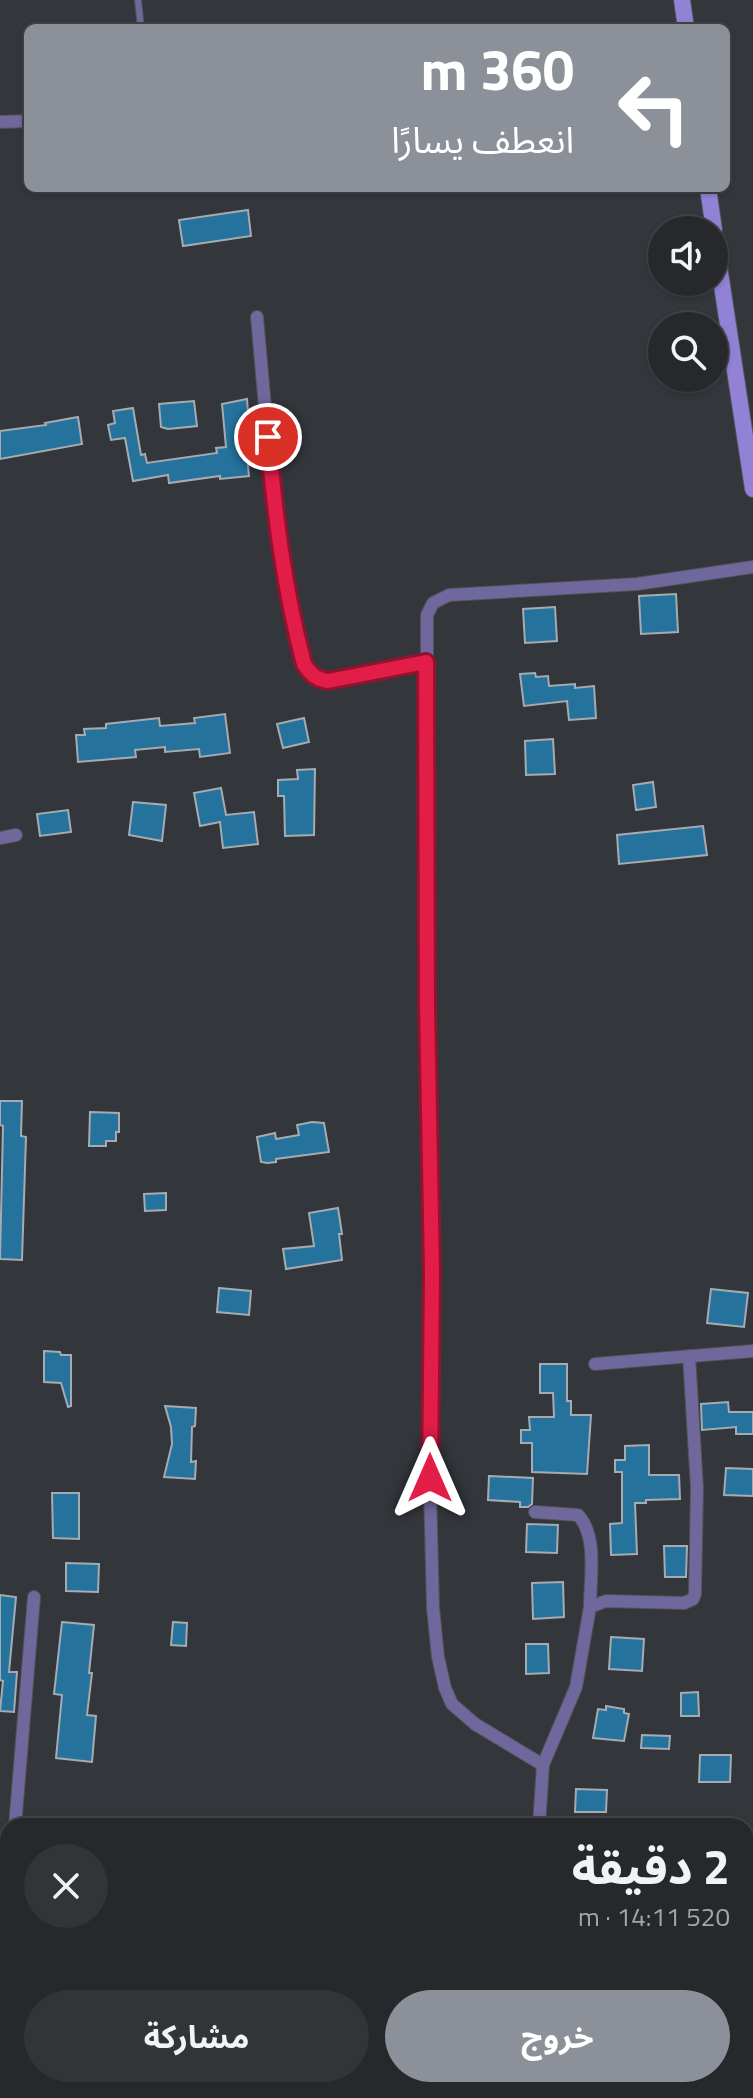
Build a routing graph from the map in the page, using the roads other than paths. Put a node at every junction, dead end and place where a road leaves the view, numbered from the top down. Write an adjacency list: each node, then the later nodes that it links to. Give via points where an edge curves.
1 (138, 0): 3 (lane)
2 (682, 0): 4 (street)
3 (141, 24)
4 (685, 24)
5 (24, 121): 6 (street)
6 (0, 122)
7 (709, 192): 8 (street)
8 (712, 216)
9 (724, 296): 11 (street)
10 (257, 317): 13 (street, via 276,531 304,664 310,674 328,681)
11 (753, 489)
12 (753, 567): 13 (street, via 637,584 449,595 433,603 427,615)
13 (426, 662): 22 (street, via 429,1447 438,1657 452,1704)
14 (16, 835): 15 (street)
15 (0, 838)
16 (753, 1351): 17 (street)
17 (689, 1356): 18 (street); 21 (street, via 697,1488 695,1594 684,1603 606,1601)
18 (595, 1364)
19 (535, 1512): 21 (street, via 578,1515 585,1522)
20 (34, 1597): 23 (street)
21 (590, 1607): 22 (street, via 576,1687)
22 (543, 1765): 24 (street)
23 (16, 1818)
24 (540, 1818)

